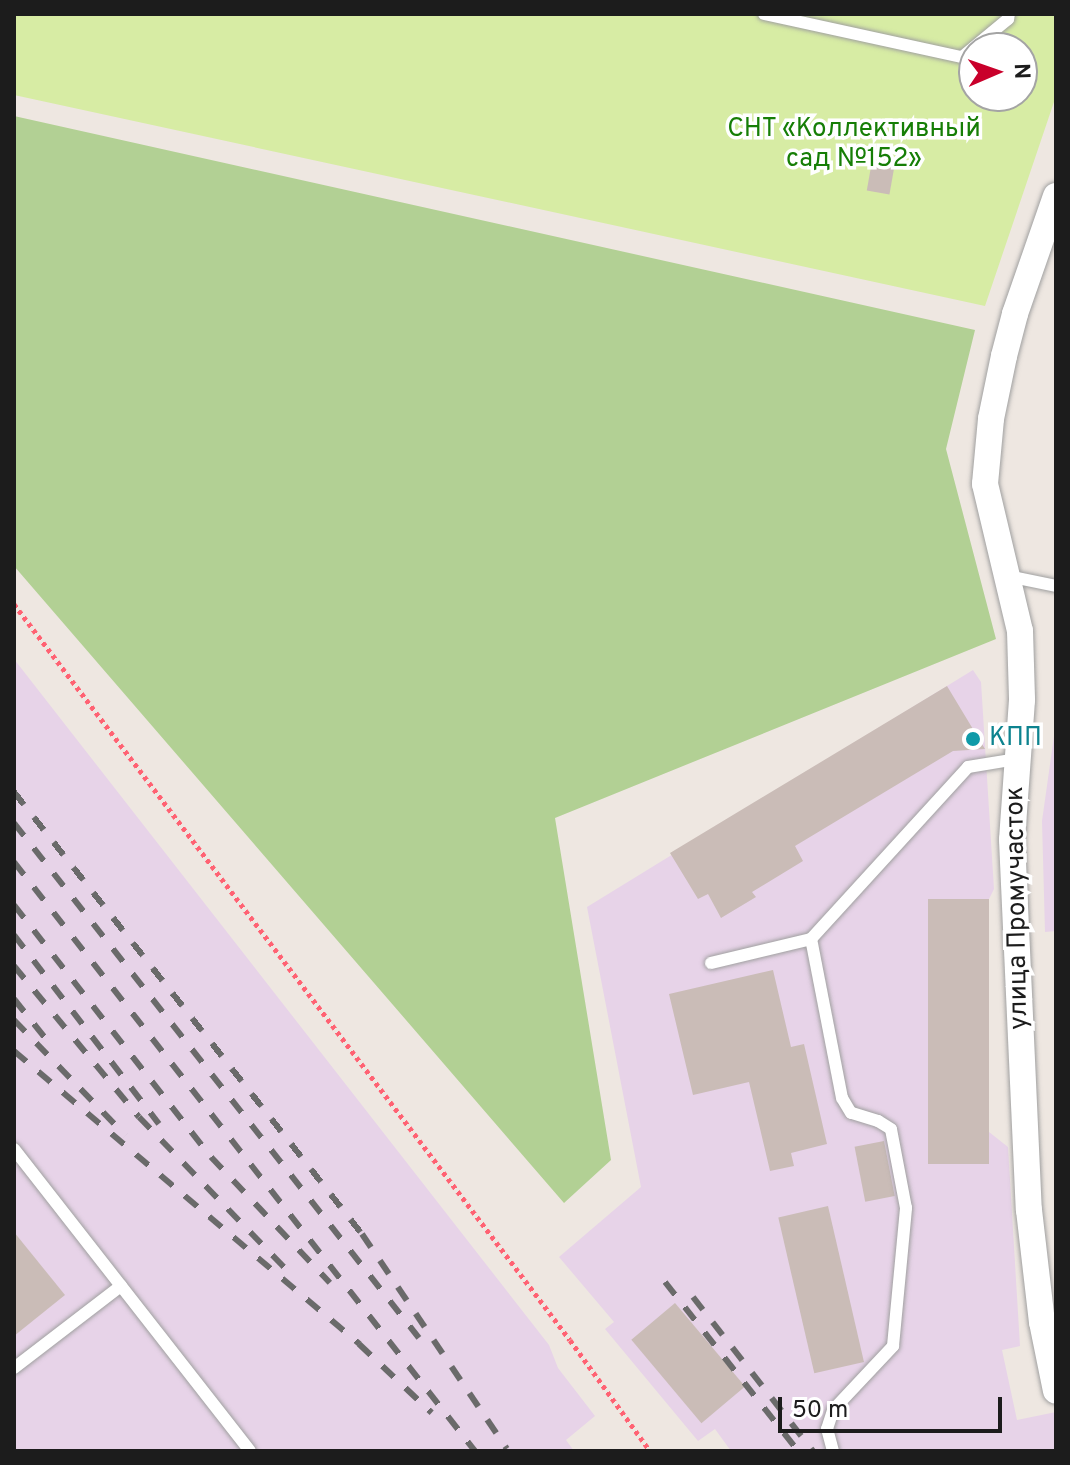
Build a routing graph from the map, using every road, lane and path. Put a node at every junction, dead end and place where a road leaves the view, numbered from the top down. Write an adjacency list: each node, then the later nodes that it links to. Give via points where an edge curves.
1 (764, 14): 2 (lane, via 962,57)
2 (1009, 14)
3 (1056, 196): 4 (street, улица Промучасток, via 1015,314 986,454 990,518)
4 (1008, 576): 5 (lane); 7 (street, улица Промучасток, via 1022,667)
5 (1056, 586)
6 (14, 604): 16 (path)
7 (1017, 759): 8 (lane, via 968,767); 12 (street, улица Промучасток, via 1012,840 1029,1210)
8 (811, 939): 9 (lane); 17 (lane, via 842,1098 851,1113 891,1129 906,1208 893,1346 833,1410 827,1429)
9 (711, 963)
10 (14, 1149): 11 (lane)
11 (121, 1286): 13 (lane); 15 (lane)
12 (1049, 1321): 14 (street, улица Промучасток)
13 (14, 1368)
14 (1056, 1391)
15 (250, 1451)
16 (650, 1451)
17 (833, 1451)

